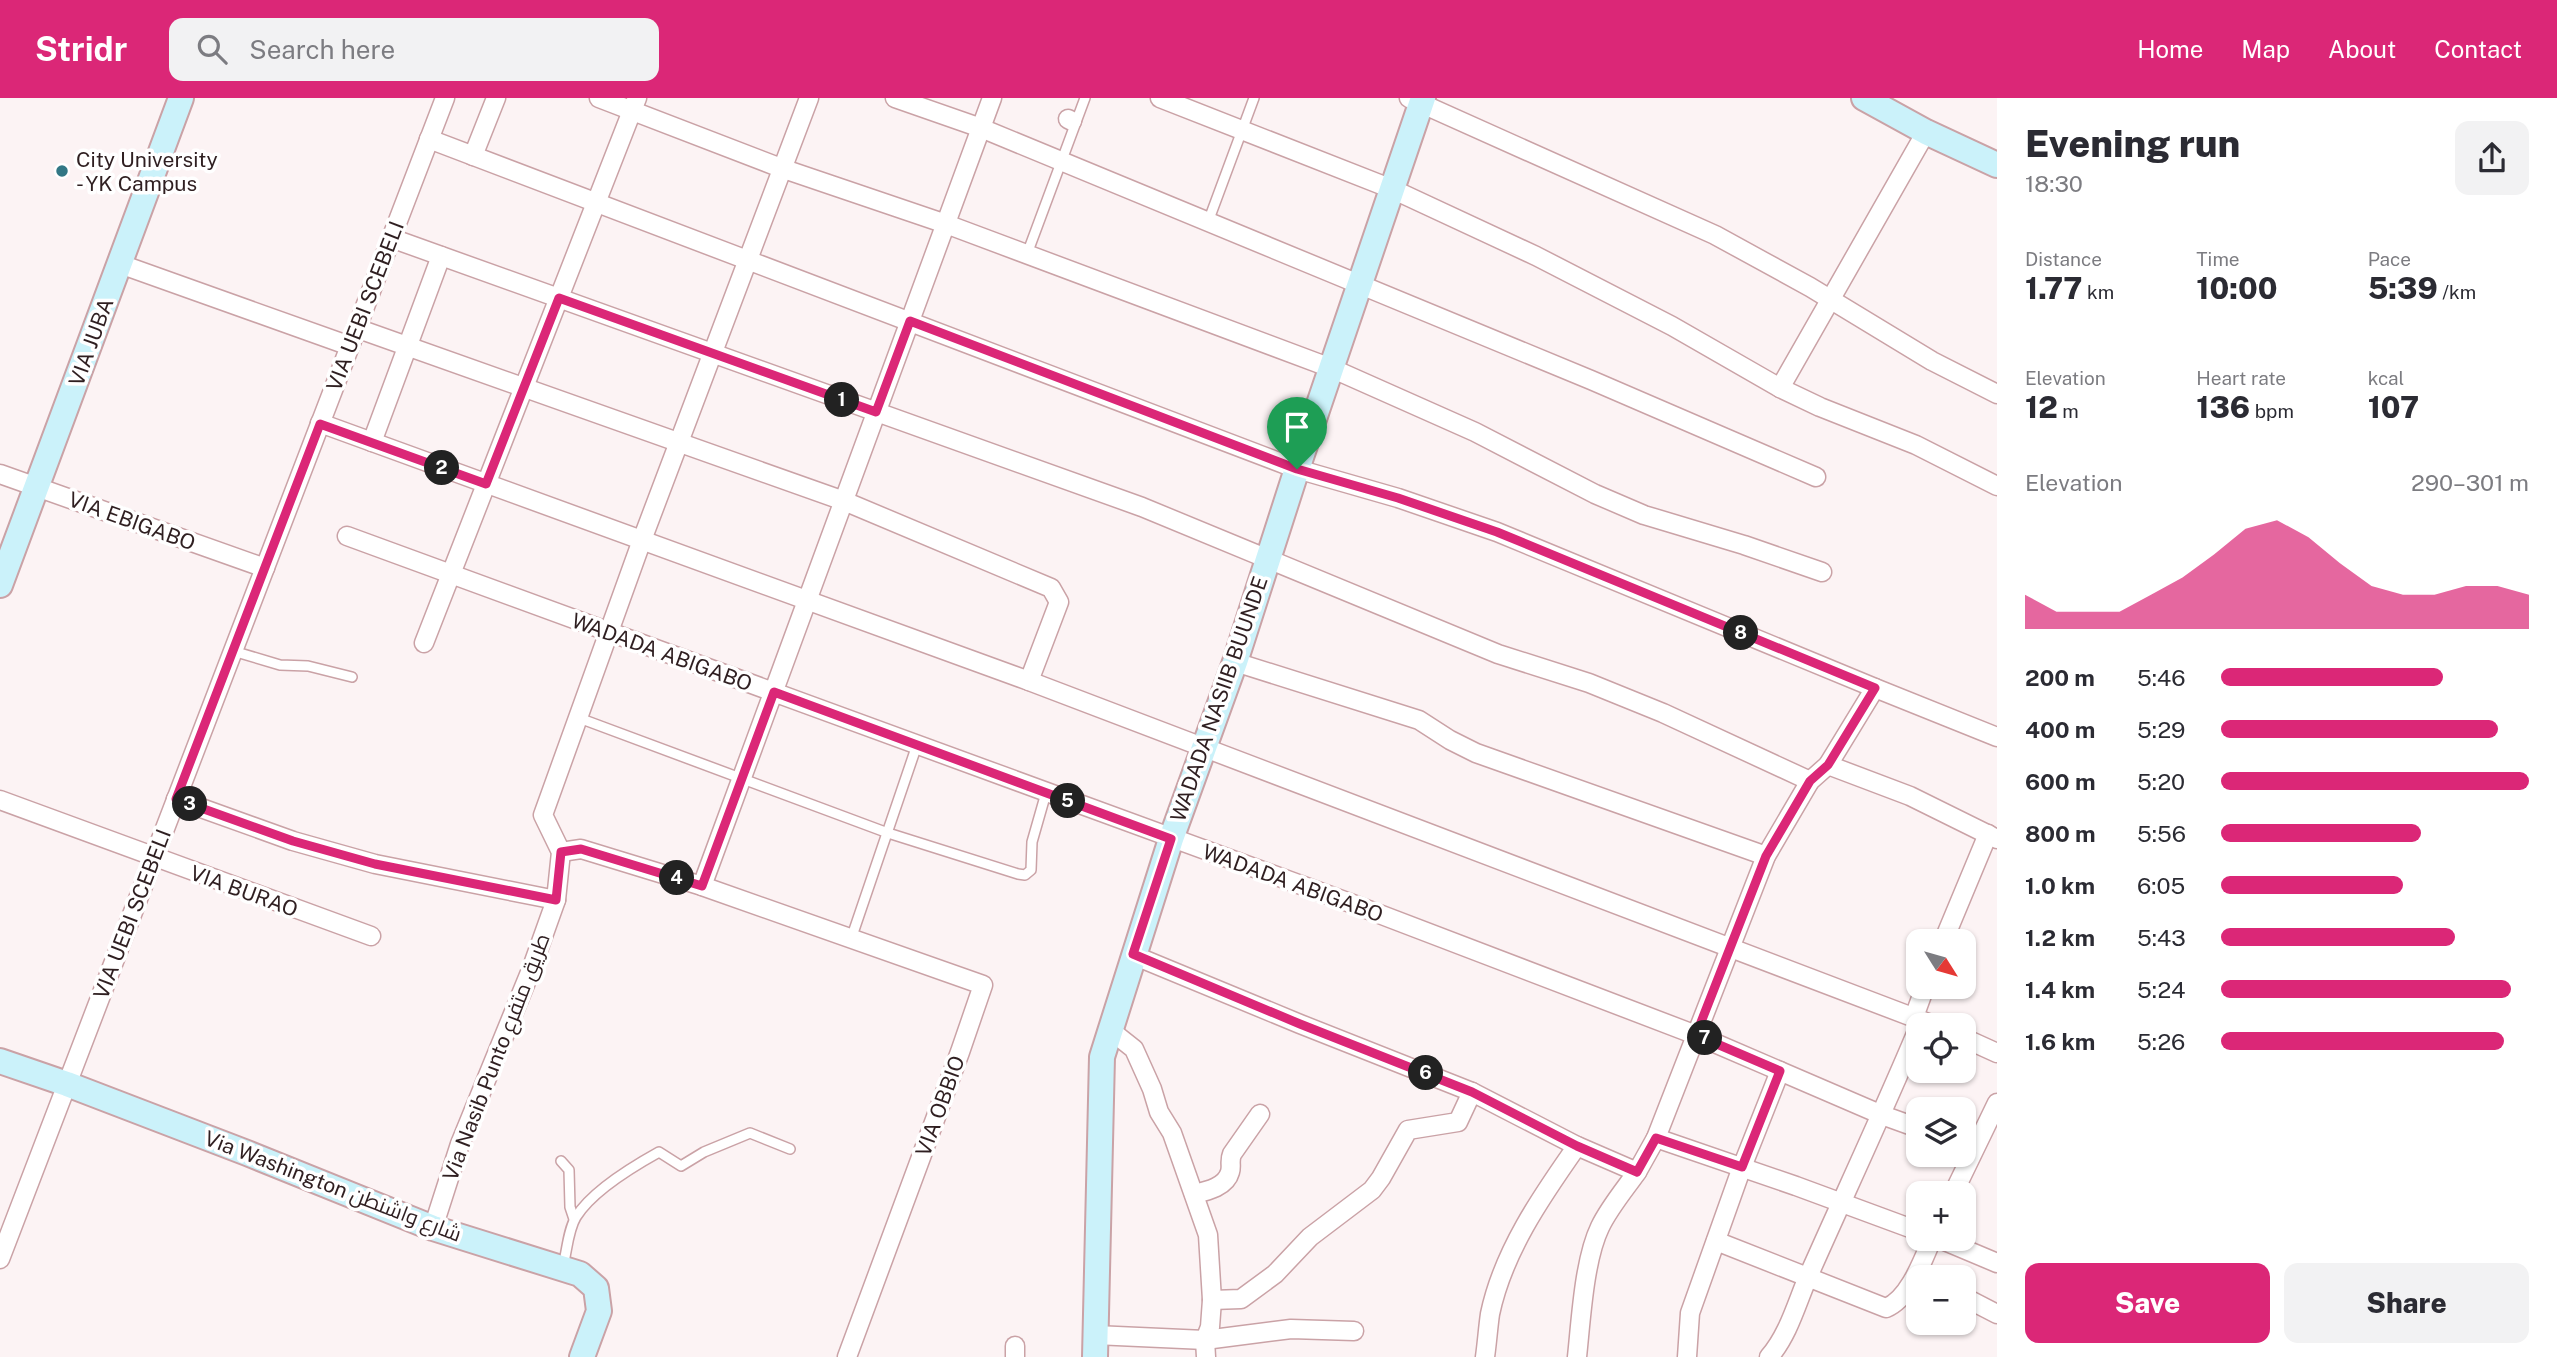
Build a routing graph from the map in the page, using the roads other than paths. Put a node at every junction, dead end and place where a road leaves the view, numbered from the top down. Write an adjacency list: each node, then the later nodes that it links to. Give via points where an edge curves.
1 (181, 98): 31 (street, VIA JUBA)
2 (444, 98): 18 (street, VIA UEBI SCEBELI)
3 (496, 98): 19 (street)
4 (599, 98): 13 (street)
5 (809, 98): 22 (street)
6 (895, 98): 15 (street)
7 (992, 98): 15 (street)
8 (1085, 98): 20 (lane)
9 (1160, 98): 16 (street)
10 (1254, 98): 16 (lane)
11 (1864, 98): 14 (street)
12 (1418, 100): 23 (street, WADADA NASIIB BUUNDE); 34 (street, via 1715,235)
13 (635, 104): 22 (street); 24 (street)
14 (1891, 104): 17 (street)
15 (981, 128): 20 (street); 26 (street)
16 (1242, 130): 23 (street); 25 (lane)
17 (1926, 132): 21 (street); 34 (street)
18 (429, 139): 19 (street); 27 (street, VIA UEBI SCEBELI)
19 (473, 156): 24 (street)
20 (1062, 162): 25 (street); 28 (lane)
21 (1997, 165)
22 (781, 168): 26 (street); 30 (street)
23 (1392, 189): 32 (street, WADADA NASIIB BUUNDE); 41 (street, via 1536,256)
24 (596, 202): 30 (street); 33 (street)
25 (1208, 222): 32 (street)
26 (946, 224): 28 (street); 35 (street)
27 (391, 238): 29 (street); 36 (street, VIA UEBI SCEBELI)
28 (1027, 254): 39 (street)
29 (441, 256): 33 (street); 37 (street)
30 (748, 260): 35 (street); 38 (street)
31 (120, 264): 36 (street); 52 (street, VIA JUBA)
32 (1359, 285): 39 (street, WADADA NASIIB BUUNDE); 49 (street)
33 (559, 298): 38 (street); 40 (street)
34 (1830, 300): 41 (street); 42 (street)
35 (910, 321): 43 (street); 47 (street)
36 (353, 337): 37 (street); 44 (street, VIA UEBI SCEBELI)
37 (407, 346): 40 (street); 45 (street)
38 (712, 353): 43 (street); 46 (street)
39 (1331, 368): 47 (street, WADADA NASIIB BUUNDE); 58 (street, via 1475,432 1595,494)
40 (524, 388): 46 (street); 50 (street)
41 (1780, 388): 51 (street, via 1916,445)
42 (1997, 394)
43 (876, 412): 53 (street); 56 (street, via 1142,507)
44 (320, 424): 45 (street); 57 (street, VIA UEBI SCEBELI)
45 (372, 442): 50 (street)
46 (680, 443): 53 (street); 55 (street)
47 (1297, 469): 56 (street, WADADA NASIIB BUUNDE); 68 (street, via 1497,532)
48 (0, 474): 52 (street, VIA EBIGABO)
49 (1816, 477)
50 (486, 484): 55 (street); 59 (street)
51 (1997, 486)
52 (36, 487): 57 (street, VIA EBIGABO); 60 (street, VIA JUBA)
53 (844, 501): 61 (street); 67 (street, via 1051,588 1059,602)
54 (348, 537): 59 (street, WADADA ABIGABO)
55 (642, 540): 61 (street); 62 (street)
56 (1268, 558): 65 (street, WADADA NASIIB BUUNDE); 76 (street, via 1498,654 1663,713)
57 (265, 568): 64 (street, VIA UEBI SCEBELI)
58 (1822, 572)
59 (451, 574): 62 (street, WADADA ABIGABO); 63 (street)
60 (0, 586)
61 (806, 600): 67 (street); 69 (street)
62 (610, 632): 69 (street, WADADA ABIGABO); 70 (street)
63 (424, 643)
64 (233, 651): 66 (lane); 78 (street, VIA UEBI SCEBELI)
65 (1235, 662): 73 (street, WADADA NASIIB BUUNDE); 84 (street, via 1419,720 1476,753)
66 (352, 677)
67 (1029, 681): 73 (street)
68 (1875, 688): 71 (street); 74 (street)
69 (774, 692): 72 (street, WADADA ABIGABO); 75 (street)
70 (579, 718): 75 (lane); 83 (street, via 544,815)
71 (1997, 737)
72 (917, 745): 77 (street, WADADA ABIGABO); 80 (lane)
73 (1204, 748): 82 (street, WADADA NASIIB BUUNDE); 91 (street)
74 (1828, 765): 76 (street); 81 (street, via 1910,796)
75 (742, 778): 80 (lane); 86 (street)
76 (1810, 781): 84 (street)
77 (1046, 793): 80 (lane, via 1032,842 1031,870 1025,875); 82 (street, WADADA ABIGABO)
78 (176, 799): 85 (street, VIA UEBI SCEBELI); 87 (street, via 293,841 375,864)
79 (0, 800): 85 (street, VIA BURAO)
80 (888, 833): 90 (lane)
81 (1993, 836): 88 (street)
82 (1171, 839): 92 (street, WADADA NASIIB BUUNDE); 95 (street, WADADA ABIGABO)
83 (561, 852): 86 (street, via 581,849); 87 (street, Via Nasib Punto طريق متفرع)
84 (1766, 856): 91 (street)
85 (153, 858): 89 (street, VIA BURAO); 101 (street, VIA UEBI SCEBELI)
86 (702, 886): 90 (street)
87 (556, 900): 119 (street, Via Nasib Punto طريق متفرع, via 460,1144)
88 (1949, 929)
89 (371, 936)
90 (851, 939): 135 (street, VIA OBBIO, via 983,985)
91 (1731, 946): 93 (street); 95 (street)
92 (1133, 954): 94 (street, WADADA NASIIB BUUNDE); 102 (street)
93 (1906, 1017)
94 (1111, 1030): 115 (street, via 1134,1049); 131 (street, WADADA NASIIB BUUNDE, via 1102,1056)
95 (1696, 1035): 100 (street, WADADA ABIGABO); 108 (street)
96 (1976, 1043): 97 (street)
97 (1997, 1053)
98 (1906, 1060): 105 (street)
99 (0, 1061): 101 (street, Via Washington شارع واشنطن)
100 (1780, 1071): 105 (street, WADADA ABIGABO); 113 (street)
101 (67, 1084): 119 (street, Via Washington شارع واشنطن); 122 (street, VIA UEBI SCEBELI)
102 (1472, 1092): 110 (street); 127 (street, via 1458,1122 1408,1130 1371,1190 1310,1237 1275,1275 1241,1299)
103 (1997, 1103): 107 (street)
104 (1261, 1114): 115 (street, via 1232,1154 1226,1180)
105 (1882, 1115): 106 (street, WADADA ABIGABO); 116 (street)
106 (1906, 1124)
107 (1991, 1127): 109 (street)
108 (1656, 1138): 113 (street); 114 (street)
109 (1976, 1141)
110 (1577, 1146): 114 (street); 136 (street, via 1537,1203 1508,1261 1491,1310)
111 (790, 1149): 117 (lane, via 750,1133 681,1166 659,1152 604,1188)
112 (561, 1161): 117 (lane, via 569,1170)
113 (1742, 1167): 116 (street); 120 (street)
114 (1637, 1172): 137 (street, via 1600,1226 1582,1302)
115 (1194, 1194): 127 (street, via 1208,1235)
116 (1841, 1203): 118 (street); 125 (street)
117 (574, 1219): 124 (lane)
118 (1906, 1227)
119 (433, 1228): 124 (street, Via Washington شارع واشنطن)
120 (1716, 1241): 125 (street); 138 (street, via 1690,1313)
121 (1968, 1251): 123 (street)
122 (0, 1259)
123 (1997, 1263)
124 (563, 1268): 134 (street, Via Washington شارع واشنطن, via 580,1274 596,1289 599,1311)
125 (1808, 1276): 126 (street, via 1886,1308); 133 (street)
126 (1906, 1291)
127 (1212, 1300): 132 (street)
128 (1976, 1303): 129 (street)
129 (1997, 1314)
130 (1354, 1331): 132 (street, via 1291,1329)
131 (1095, 1346): 132 (street)
132 (1205, 1348)
133 (1778, 1354)
134 (582, 1357)
135 (846, 1357)
136 (1485, 1357)
137 (1577, 1357)
138 (1687, 1357)

